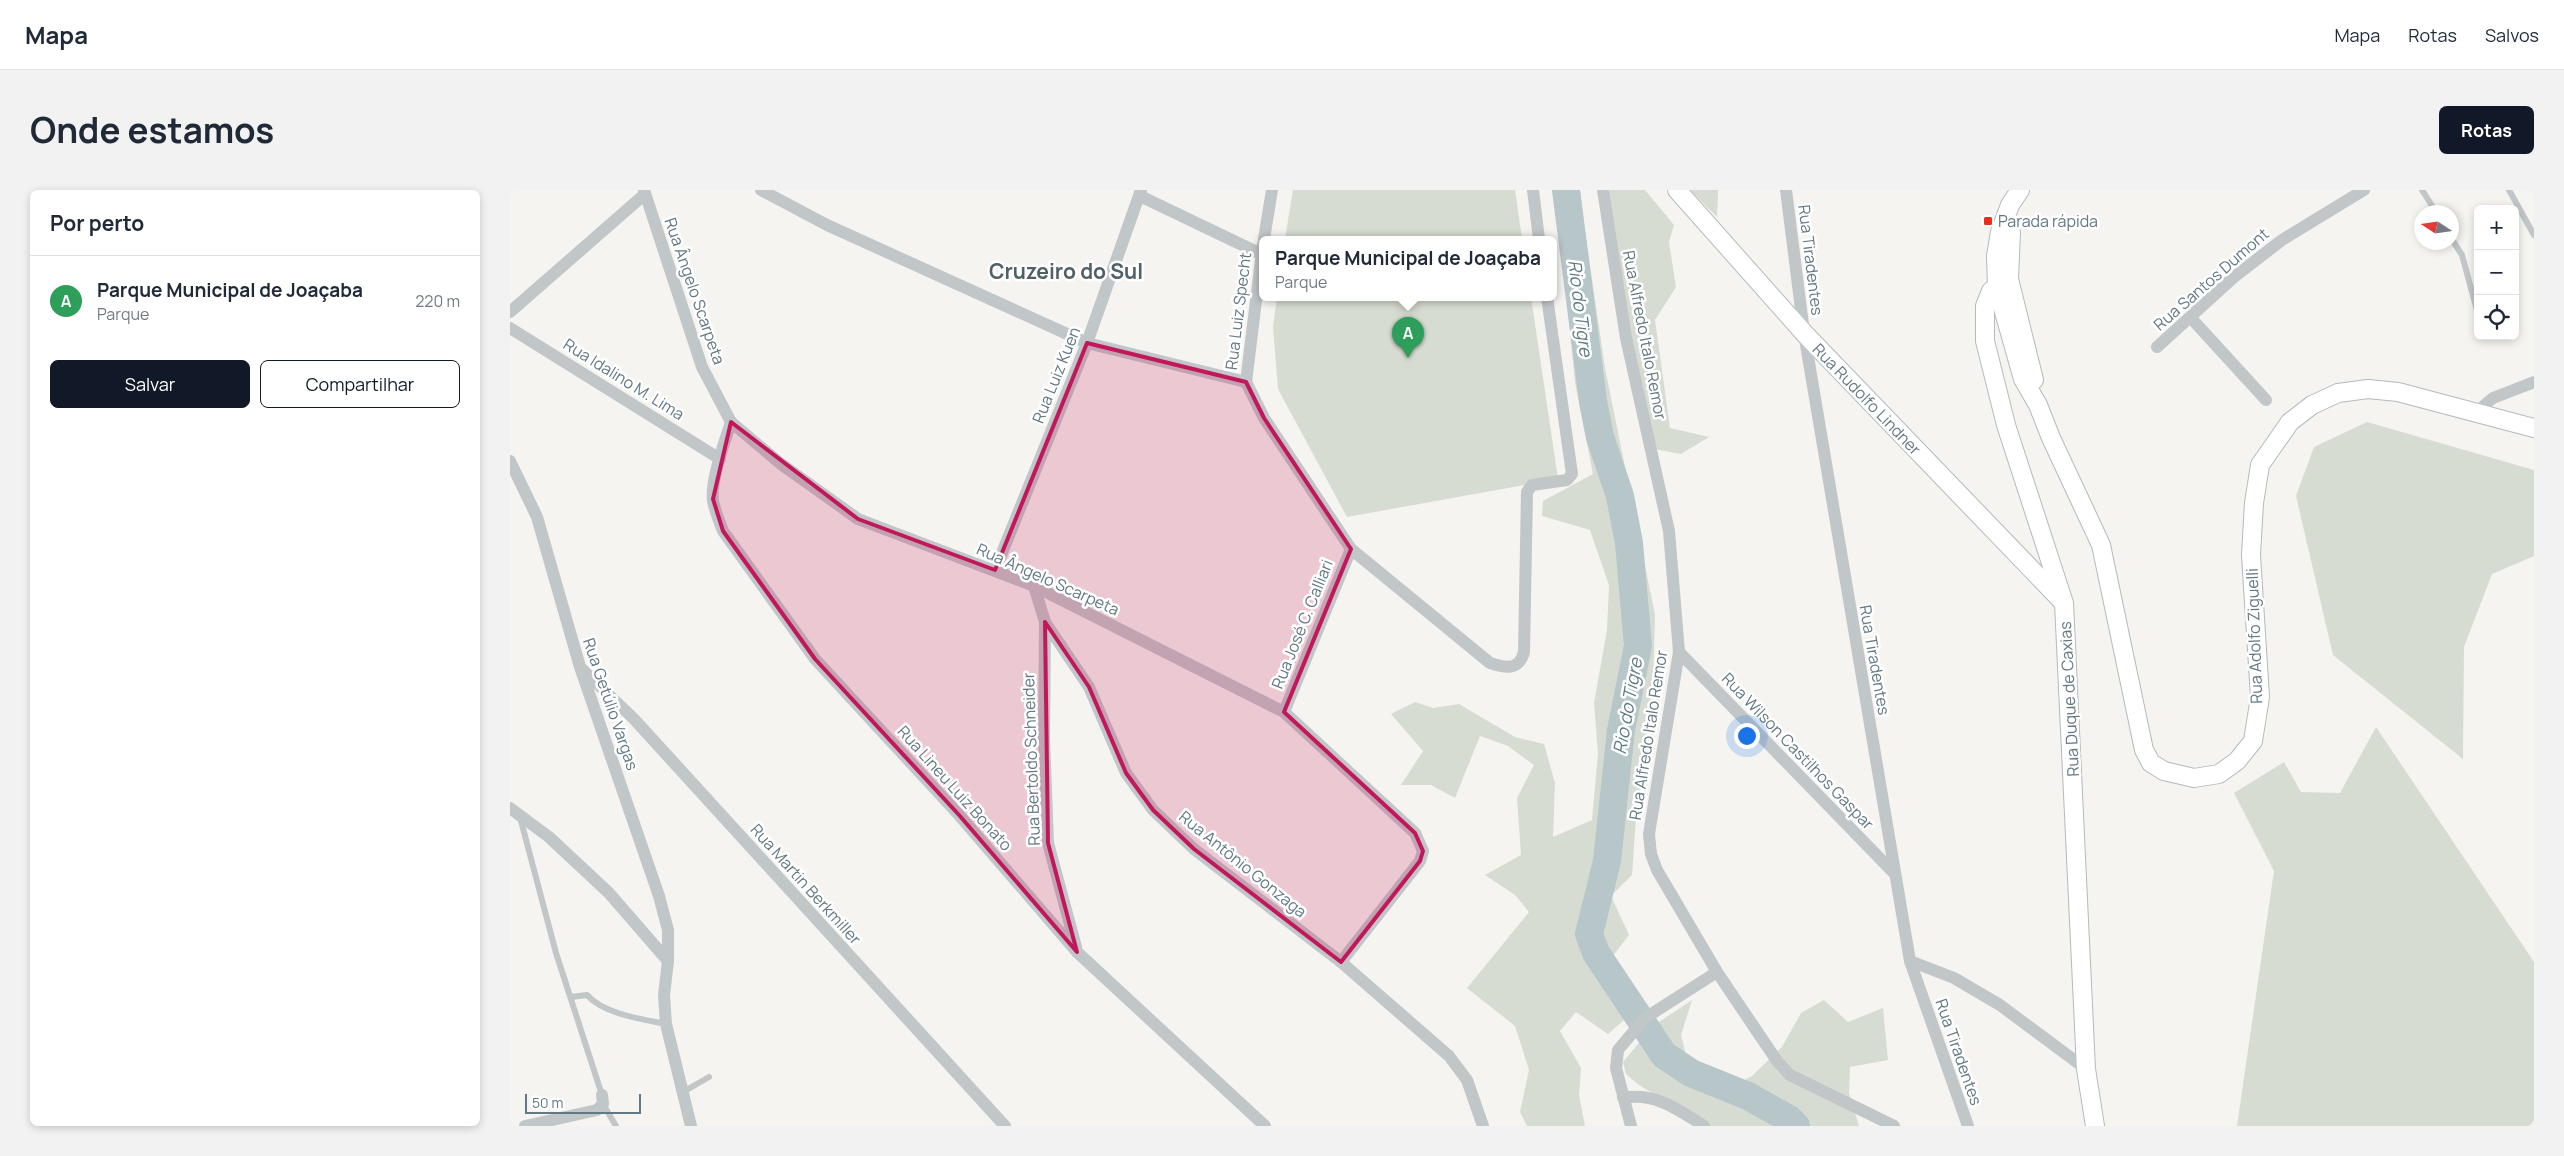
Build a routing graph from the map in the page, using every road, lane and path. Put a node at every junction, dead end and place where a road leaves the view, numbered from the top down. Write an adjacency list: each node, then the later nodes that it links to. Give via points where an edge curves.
1 (762, 190): 27 (street, via 827,225)
2 (1272, 190): 15 (street, Rua Luiz Specht)
3 (1533, 190): 16 (street)
4 (1603, 190): 42 (street, Rua Alfredo Italo Remor, via 1626,338 1669,531)
5 (1677, 190): 26 (street, Rua Rudolfo Lindner)
6 (1786, 190): 26 (street, Rua Tiradentes)
7 (2022, 190): 20 (street, via 2009,237 2009,279)
8 (2364, 190): 24 (street, Rua Santos Dumont, via 2282,240 2234,277)
9 (2422, 190): 13 (lane)
10 (2509, 190): 14 (lane)
11 (644, 192): 23 (street); 33 (street, Rua Ângelo Scarpeta, via 702,366)
12 (1140, 193): 17 (street); 27 (street, Rua Luiz Kuen)
13 (2432, 205)
14 (2534, 235)
15 (1264, 236)
16 (1539, 236)
17 (1259, 248)
18 (2459, 250): 21 (lane)
19 (1259, 274): 29 (street, Rua Luiz Specht)
20 (2004, 295): 32 (street, Rua Adolfo Ziguelli, via 2034,380 2038,405 2101,545 2144,750 2151,763 2164,771 2194,778 2219,774 2237,761 2253,741 2260,697 2251,555 2254,503 2260,465 2290,422 2312,405 2338,393 2368,389 2398,392); 40 (street, Rua Duque de Caxias, via 1991,291 1985,306 1985,341 2006,425)
21 (2474, 299)
22 (1548, 301): 37 (street, via 1573,467 1567,480 1532,485 1527,492 1522,660 1509,668 1490,663)
23 (510, 312)
24 (2191, 318): 28 (street, Rua Santos Dumont); 31 (street)
25 (510, 328): 35 (street, Rua Idalino M. Lima)
26 (1804, 333): 40 (street, Rua Rudolfo Lindner); 46 (street, Rua Tiradentes)
27 (1087, 343): 29 (street); 38 (street, Rua Luiz Kuen)
28 (2157, 348)
29 (1246, 382): 37 (street, via 1264,418)
30 (2534, 382): 32 (street, via 2492,398)
31 (2266, 400)
32 (2474, 414): 34 (street, Rua Adolfo Ziguelli)
33 (731, 422): 35 (street, Rua Lineu Luiz Bonato); 38 (street, Rua Ângelo Scarpeta, via 858,519)
34 (2534, 428)
35 (720, 459): 47 (street, Rua Lineu Luiz Bonato, via 713,499 723,531 815,659 959,814)
36 (510, 461): 43 (street, Rua Getúlio Vargas, via 536,517)
37 (1351, 549): 44 (street, Rua José C. Calliari)
38 (995, 570): 39 (street, Rua Ângelo Scarpeta)
39 (1034, 586): 41 (street, Rua Antônio Gonzaga); 44 (street, Rua Ângelo Scarpeta)
40 (2064, 603): 54 (street, Rua Duque de Caxias)
41 (1045, 622): 47 (street, Rua Bertoldo Schneider, via 1044,738 1048,843); 50 (street, Rua Antônio Gonzaga, via 1089,687 1126,773 1153,810 1194,849)
42 (1679, 652): 46 (street, Rua Wilson Castilhos Gaspar); 51 (street, Rua Alfredo Italo Remor, via 1649,834 1651,854 1657,870)
43 (580, 667): 48 (street, Rua Getúlio Vargas, via 660,896 668,930); 62 (street, Rua Martin Berkmiller, via 634,718)
44 (1284, 712): 50 (street, Rua Ângelo Scarpeta, via 1415,833 1423,851 1420,861)
45 (515, 812): 48 (street, via 549,837 609,893); 52 (lane)
46 (1895, 874): 49 (street, Rua Tiradentes)
47 (1077, 952): 63 (street, Rua Lineu Luiz Bonato)
48 (668, 961): 53 (street, Rua Getúlio Vargas, via 664,995)
49 (1910, 961): 54 (street, via 1954,978 2000,1006); 68 (street, Rua Tiradentes)
50 (1341, 962): 64 (street, Rua Antônio Gonzaga, via 1449,1056 1467,1080)
51 (1717, 972): 57 (street, via 1645,1018 1618,1050 1616,1068); 67 (street, Rua Alfredo Italo Remor, via 1777,1061 1790,1075)
52 (570, 997): 53 (lane, via 587,995 608,1008); 58 (lane)
53 (666, 1024): 56 (street, Rua Getúlio Vargas)
54 (2086, 1069): 69 (street, Rua Duque de Caxias)
55 (709, 1077): 56 (lane)
56 (683, 1092): 61 (street, Rua Getúlio Vargas)
57 (1623, 1098): 65 (street); 66 (street, via 1651,1097 1671,1105)
58 (602, 1100): 59 (street, via 597,1110); 60 (lane)
59 (525, 1126)
60 (616, 1126)
61 (691, 1126)
62 (1005, 1126)
63 (1265, 1126)
64 (1483, 1126)
65 (1632, 1126)
66 (1704, 1126)
67 (1894, 1126)
68 (1968, 1126)
69 (2095, 1126)

